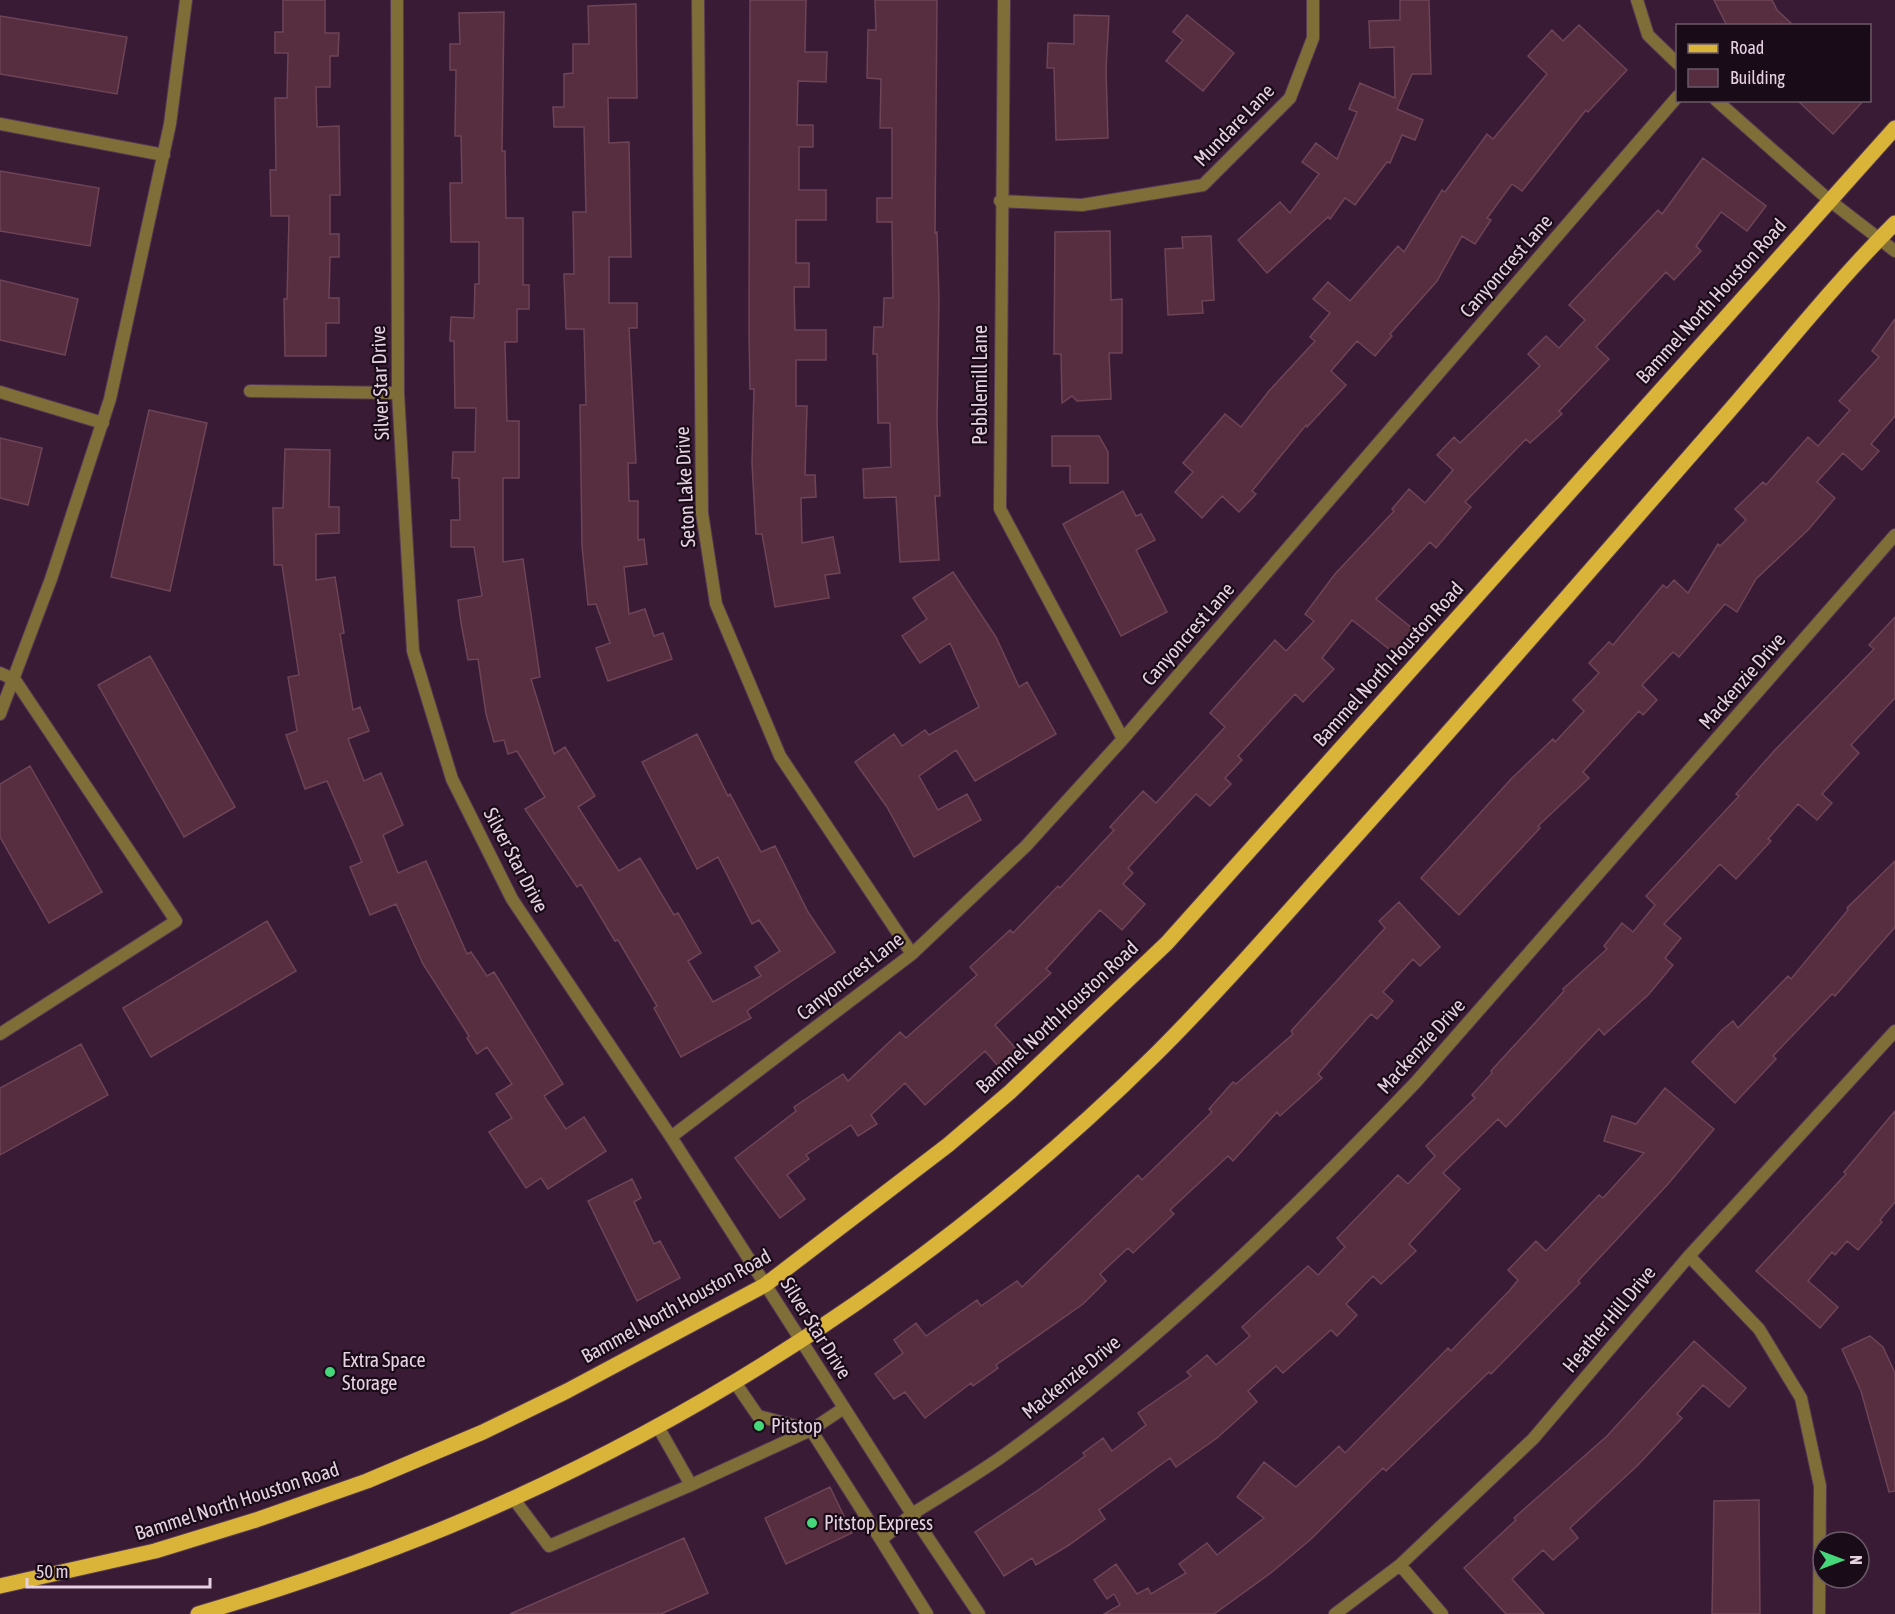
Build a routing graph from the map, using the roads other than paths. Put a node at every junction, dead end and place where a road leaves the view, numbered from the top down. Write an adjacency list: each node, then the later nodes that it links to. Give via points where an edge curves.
1 (186, 0): 12 (street)
2 (397, 0): 20 (street, Silver Star Drive)
3 (698, 0): 27 (street, Seton Lake Drive, via 702,513 716,604 780,756)
4 (1004, 0): 14 (street, Pebblemill Lane)
5 (1313, 0): 14 (street, Mundare Lane, via 1313,38 1290,98 1203,185 1082,205)
6 (1637, 0): 7 (street, via 1648,35)
7 (1676, 63)
8 (1676, 97): 26 (street, Canyoncrest Lane)
9 (1718, 102): 13 (street)
10 (0, 124): 12 (street)
11 (1895, 128): 13 (main road, Bammel North Houston Road)
12 (164, 155): 21 (street, via 125,340)
13 (1829, 200): 16 (street); 32 (main road, Bammel North Houston Road, via 1167,943 1010,1092 948,1145)
14 (1000, 201): 26 (street, Pebblemill Lane, via 1000,509)
15 (1895, 223): 16 (main road)
16 (1880, 238): 17 (street); 33 (main road, via 1214,995 1155,1055 994,1202 903,1271)
17 (1895, 251)
18 (250, 391): 20 (street)
19 (0, 392): 21 (street)
20 (398, 393): 30 (street, Silver Star Drive, via 413,651 452,779 512,899)
21 (103, 423): 24 (street)
22 (1895, 535): 40 (street, Mackenzie Drive, via 1416,1082 1333,1169 1250,1250 1080,1397 999,1459)
23 (0, 674): 24 (street)
24 (15, 680): 25 (street); 29 (street, via 176,921)
25 (0, 714)
26 (1123, 739): 27 (street, Canyoncrest Lane, via 1026,846)
27 (912, 954): 30 (street, Canyoncrest Lane)
28 (1895, 1031): 31 (street, Heather Hill Drive)
29 (0, 1034)
30 (671, 1137): 32 (street, Silver Star Drive)
31 (1689, 1256): 42 (street, Heather Hill Drive, via 1533,1439); 49 (street, via 1759,1329 1801,1398 1820,1486)
32 (765, 1285): 33 (street, Silver Star Drive); 43 (main road, Bammel North Houston Road, via 536,1406 367,1481 154,1551)
33 (800, 1339): 34 (main road); 35 (street, Silver Star Drive)
34 (734, 1381): 36 (main road); 37 (street, via 759,1416)
35 (844, 1408): 37 (street); 40 (street, Silver Star Drive)
36 (657, 1425): 38 (street); 39 (main road)
37 (811, 1430): 38 (street); 41 (street)
38 (690, 1485): 39 (street, via 549,1546)
39 (513, 1498): 44 (main road, via 393,1549)
40 (912, 1514): 41 (street, Mackenzie Drive); 46 (street, Silver Star Drive)
41 (881, 1540): 45 (street)
42 (1400, 1565): 47 (street, Heather Hill Drive); 48 (street)
43 (0, 1586)
44 (198, 1614)
45 (927, 1614)
46 (979, 1614)
47 (1335, 1614)
48 (1442, 1614)
49 (1819, 1614)

